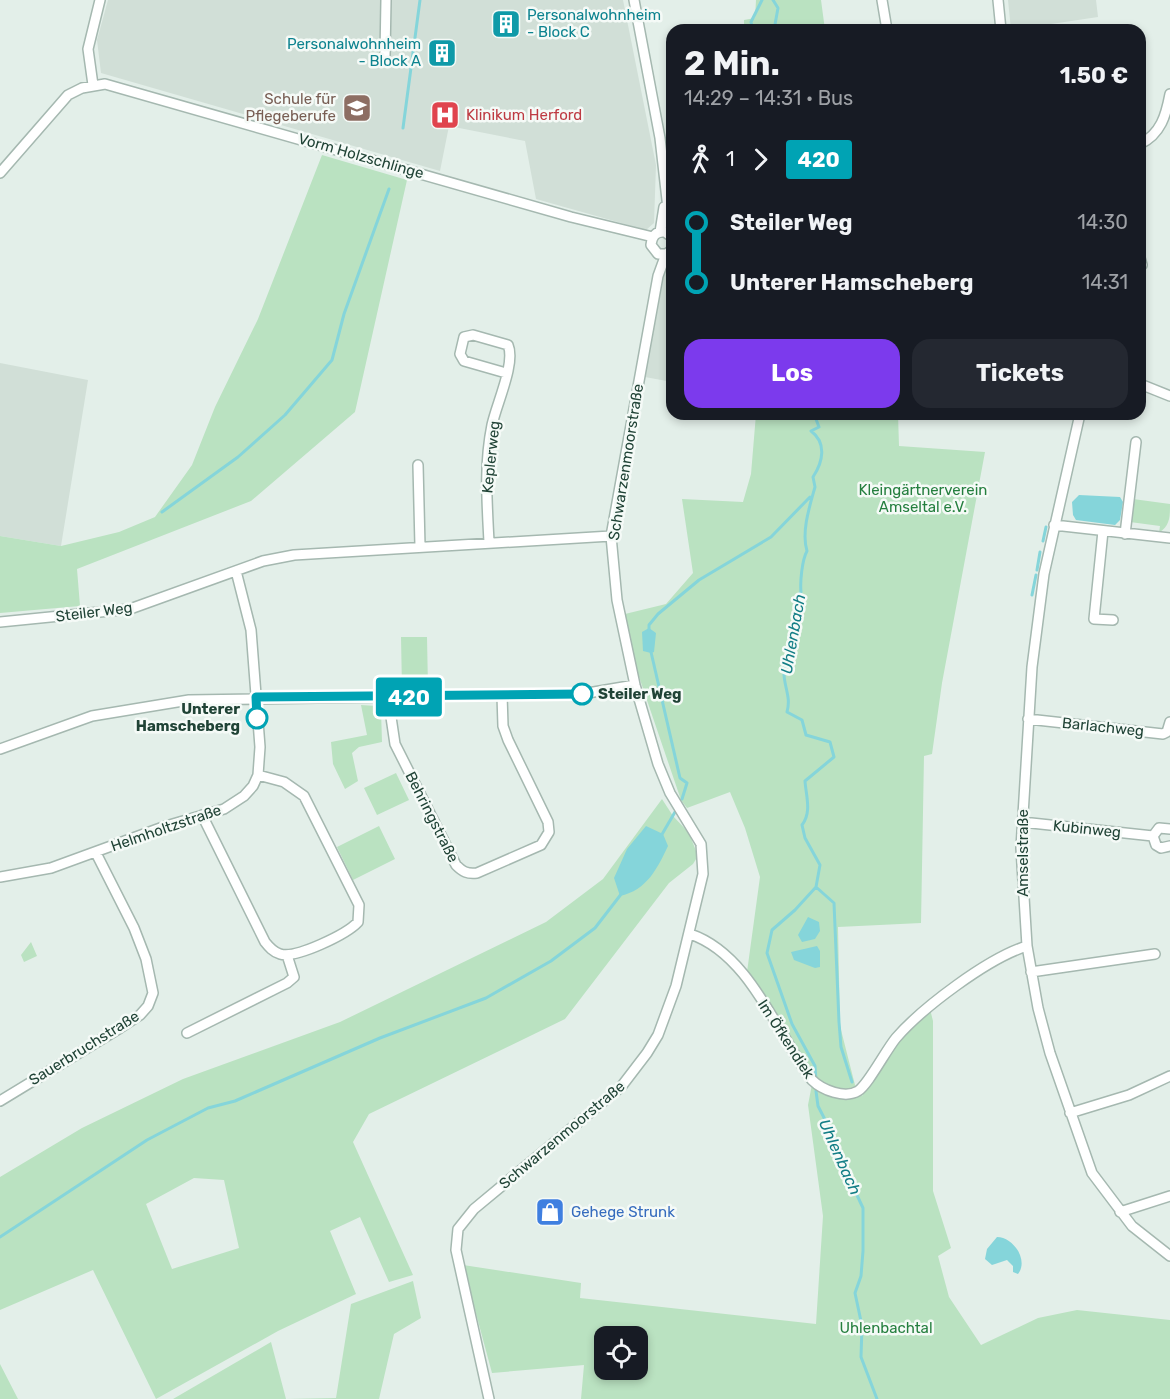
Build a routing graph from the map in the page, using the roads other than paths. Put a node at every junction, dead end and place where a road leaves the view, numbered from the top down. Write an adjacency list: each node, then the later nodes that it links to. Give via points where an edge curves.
1 (100, 0): 9 (street, via 88,49)
2 (386, 0): 8 (street)
3 (634, 0): 14 (street, Schwarzenmoorstraße, via 660,138)
4 (882, 0): 6 (street)
5 (998, 0): 7 (street)
6 (886, 24)
7 (1000, 24)
8 (385, 55)
9 (93, 85): 13 (street, via 68,95); 16 (street, Vorm Holzschlinge, via 135,91)
10 (1170, 94): 11 (street)
11 (1166, 125): 12 (street)
12 (1146, 140)
13 (0, 173)
14 (665, 202): 15 (street, Schwarzenmoorstraße); 17 (street, Schwarzenmoorstraße)
15 (666, 207)
16 (629, 233): 17 (street, Vorm Holzschlinge); 19 (street, Vorm Holzschlinge)
17 (656, 235): 18 (street, Schwarzenmoorstraße); 19 (street, Schwarzenmoorstraße)
18 (666, 236)
19 (665, 252): 29 (street, Schwarzenmoorstraße)
20 (506, 373): 20 (street, Keplerweg, via 512,353 508,345 472,335 464,337 460,354 464,361); 31 (street, Keplerweg, via 489,453)
21 (1146, 386): 22 (street)
22 (1170, 396)
23 (1079, 420): 26 (street, Amselstraße)
24 (1136, 442): 28 (street)
25 (418, 465): 32 (street)
26 (1054, 525): 27 (street); 40 (street, Amselstraße, via 1037,623)
27 (1103, 531): 28 (street); 34 (street, via 1094,619)
28 (1125, 534): 30 (street)
29 (611, 536): 31 (street, Steiler Weg); 36 (street, Schwarzenmoorstraße, via 617,600)
30 (1169, 536)
31 (489, 542): 32 (street, Steiler Weg)
32 (420, 546): 33 (street, Steiler Weg, via 294,555)
33 (236, 571): 35 (street, Steiler Weg, via 130,609); 38 (street, via 251,630)
34 (1113, 620)
35 (0, 621)
36 (635, 685): 37 (street, via 582,694); 51 (street, Schwarzenmoorstraße, via 665,783 702,849 703,874)
37 (502, 695): 39 (street); 39 (street, Behringstraße, via 508,741 548,822 549,832 541,845 477,873 462,872 456,865 395,744)
38 (256, 697): 39 (street); 42 (street, via 189,700 123,710 70,722); 43 (street)
39 (388, 697)
40 (1028, 719): 41 (street, Barlachweg, via 1163,734); 45 (street, Amselstraße)
41 (1170, 722)
42 (0, 749)
43 (258, 775): 44 (street, Helmholtzstraße, via 235,803); 54 (street, via 284,782 304,796 359,905 358,922 349,930)
44 (202, 815): 49 (street, Helmholtzstraße); 54 (street, via 265,942 272,950)
45 (1022, 822): 47 (street, Kubinweg); 52 (street, Amselstraße)
46 (1170, 829): 47 (street, Kubinweg, via 1159,828)
47 (1153, 836): 48 (street, Kubinweg, via 1156,846)
48 (1170, 846)
49 (96, 853): 50 (street, Helmholtzstraße, via 51,868); 58 (street, Sauerbruchstraße, via 146,959 153,993 148,1006 115,1032)
50 (0, 877)
51 (690, 934): 52 (street, Im Öfkendiek, via 723,955 751,984 812,1080 825,1089 844,1093 864,1086 896,1038 940,998 991,963); 63 (street, Schwarzenmoorstraße, via 667,1014 637,1067 621,1087 474,1209 458,1229 456,1250)
52 (1027, 946): 55 (street, Amselstraße)
53 (1155, 954): 55 (street)
54 (287, 955): 56 (street, via 294,972 287,983)
55 (1031, 972): 59 (street, Amselstraße)
56 (187, 1033)
57 (1170, 1076): 59 (street, via 1129,1095)
58 (0, 1101)
59 (1070, 1113): 61 (street, Amselstraße, via 1092,1173)
60 (1170, 1196): 61 (street)
61 (1120, 1212): 62 (street, Amselstraße)
62 (1170, 1256)
63 (489, 1399)

